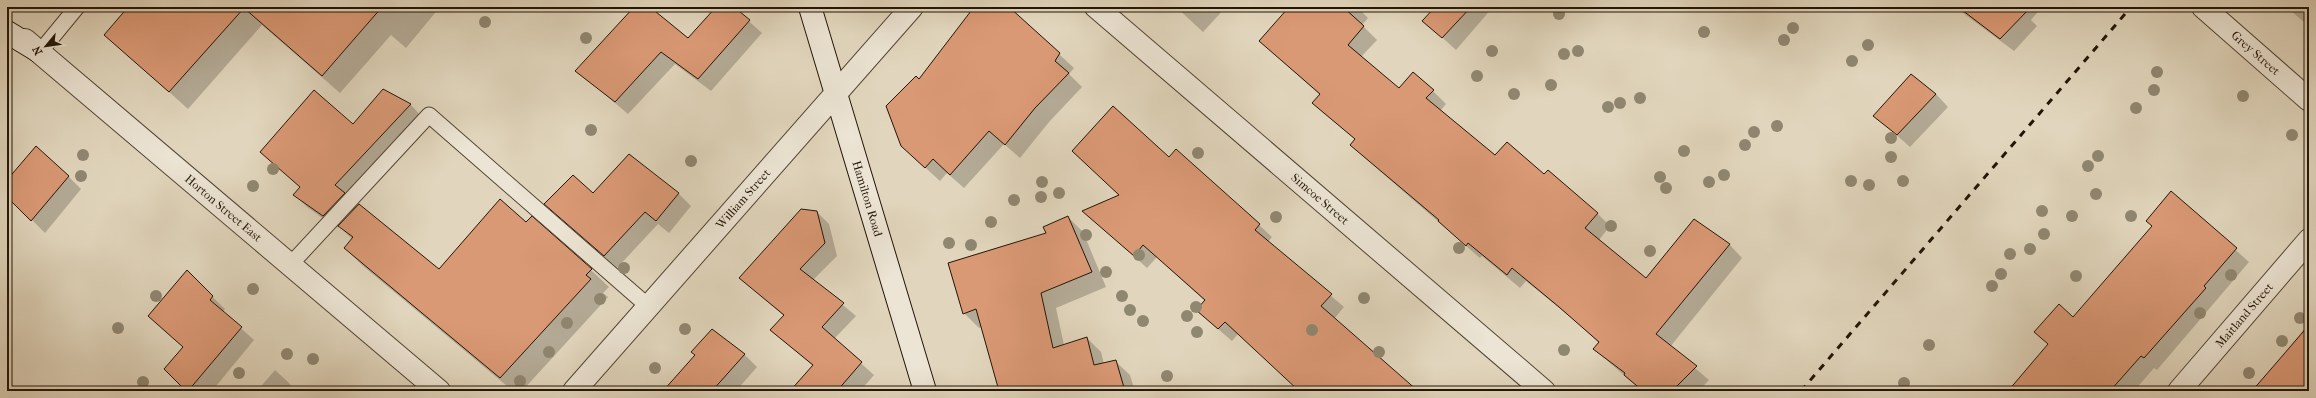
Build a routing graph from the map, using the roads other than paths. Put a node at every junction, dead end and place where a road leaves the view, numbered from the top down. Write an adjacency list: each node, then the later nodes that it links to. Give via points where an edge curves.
1 (77, 7): 8 (lane)
2 (810, 7): 9 (street, Hamilton Road)
3 (912, 7): 9 (street, William Street)
4 (1096, 7): 17 (street, Simcoe Street)
5 (2202, 7): 10 (street, Grey Street)
6 (7, 25): 8 (street, Horton Street East)
7 (7, 32): 8 (street)
8 (40, 52): 12 (street, Horton Street East)
9 (837, 95): 13 (street, William Street); 16 (street, Hamilton Road)
10 (2309, 100)
11 (2309, 240): 18 (street, Maitland Street)
12 (290, 265): 13 (lane, via 429,114); 14 (street, Horton Street East)
13 (648, 307): 15 (street, William Street)
14 (439, 391)
15 (574, 391)
16 (925, 391)
17 (1544, 391)
18 (2179, 391)

